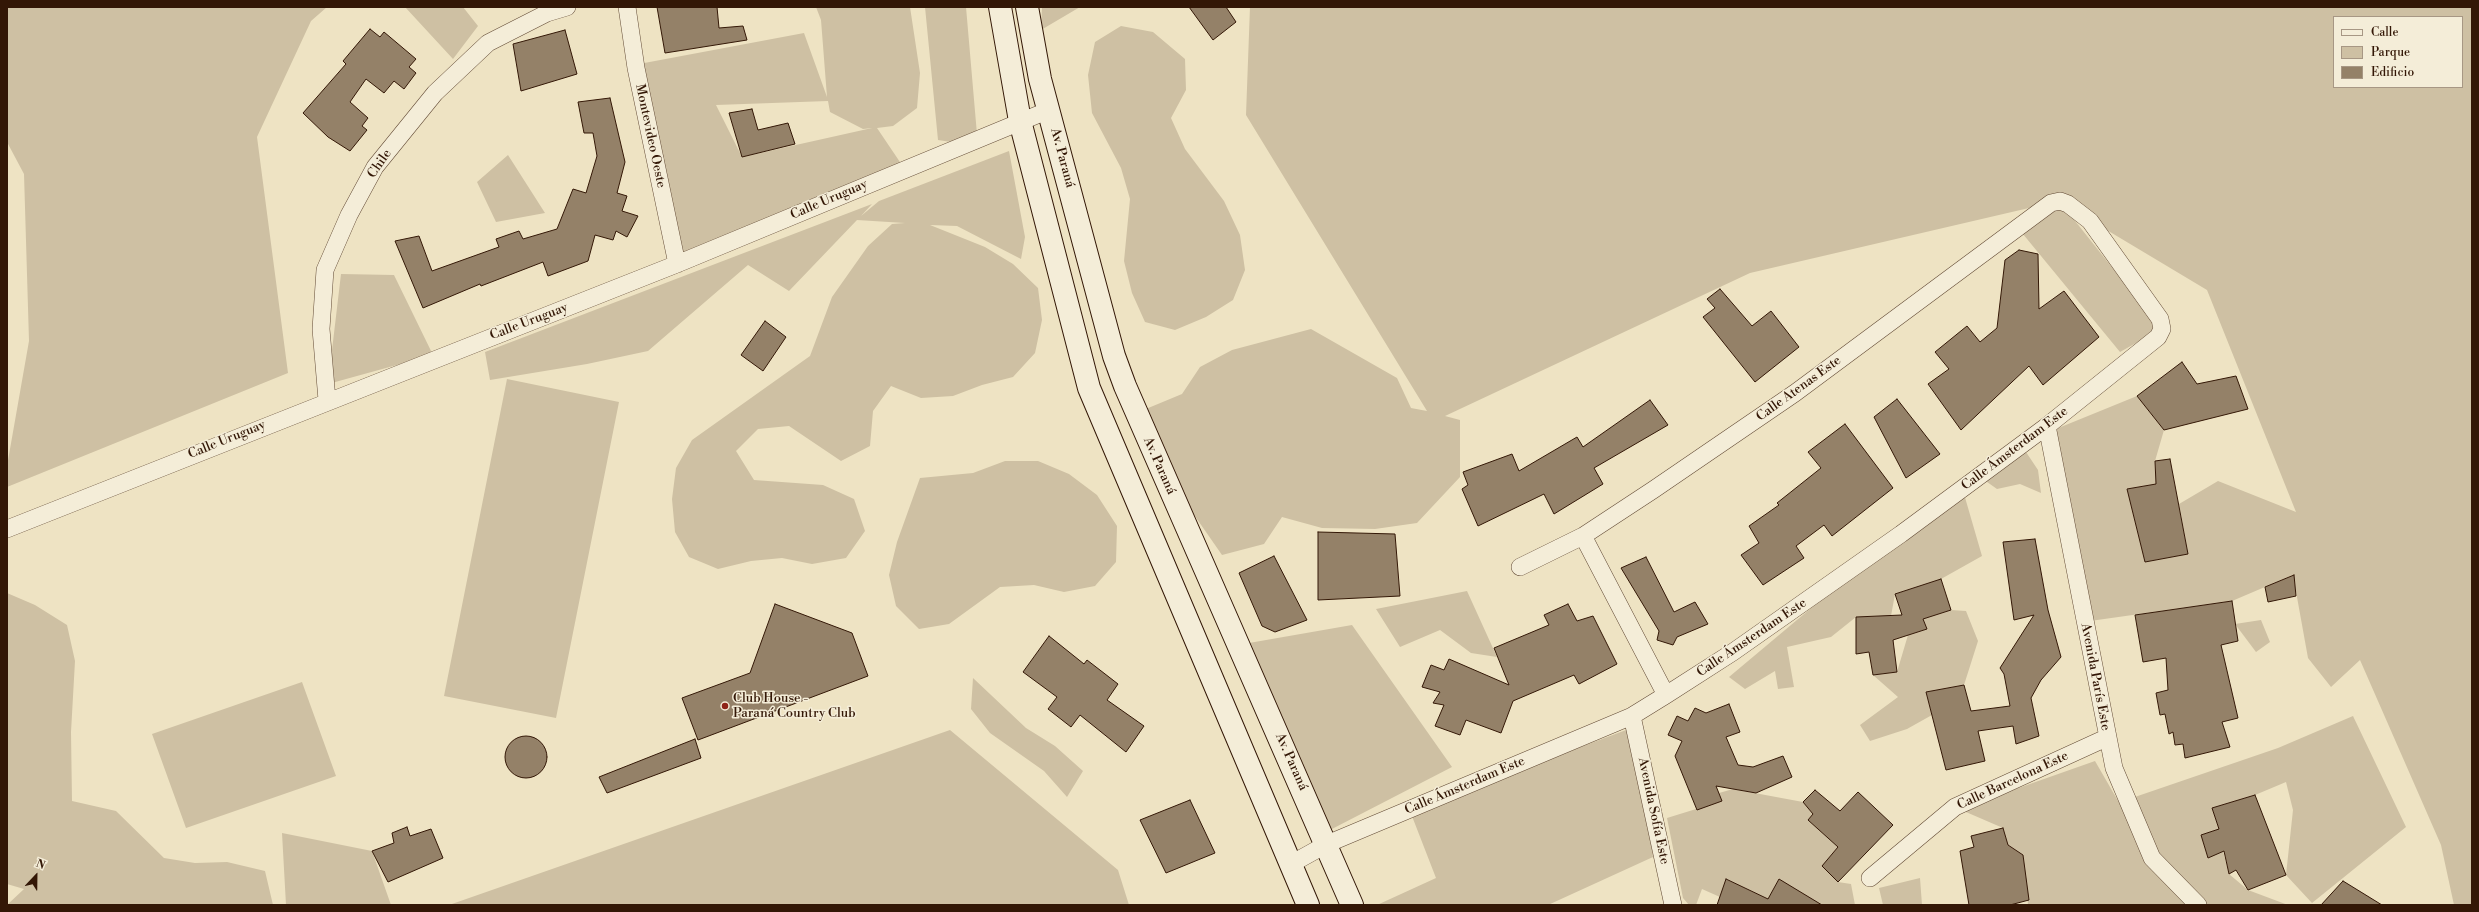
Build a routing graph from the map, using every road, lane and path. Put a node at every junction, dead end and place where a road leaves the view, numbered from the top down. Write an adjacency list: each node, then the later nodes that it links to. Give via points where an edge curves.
1 (568, 7): 9 (street, Chile, via 547,13 488,43 435,93 375,167 348,215 325,270 321,329)
2 (627, 7): 8 (street, Montevideo Oeste, via 636,68)
3 (1000, 7): 6 (street)
4 (1027, 7): 5 (street, Av. Paraná, via 1040,79)
5 (1049, 110): 6 (street, Calle Uruguay); 17 (street, Av. Paraná, via 1114,356 1125,386)
6 (1020, 121): 8 (street, Calle Uruguay); 18 (street, via 1089,388)
7 (2068, 204): 10 (street, Calle Ámsterdam Este, via 2090,221 2156,312 2162,329 2158,337 2145,348); 12 (street, Calle Atenas Este, via 2060,201 2051,203 1795,393)
8 (677, 264): 9 (street, Calle Uruguay)
9 (327, 400): 11 (street, Calle Uruguay)
10 (2047, 426): 14 (street, Calle Ámsterdam Este, via 1901,534 1733,652); 16 (street, Avenida París Este)
11 (7, 529)
12 (1583, 536): 13 (street, Calle Atenas Este); 14 (street)
13 (1520, 567)
14 (1666, 695): 15 (street, Calle Ámsterdam Este)
15 (1632, 716): 17 (street, Calle Ámsterdam Este); 22 (street, Avenida Sofía Este)
16 (2106, 738): 19 (street, Calle Barcelona Este, via 1955,807); 23 (street, Avenida París Este, via 2114,768 2152,858)
17 (1327, 844): 18 (street, Calle Ámsterdam Este); 21 (street, Av. Paraná)
18 (1291, 864): 20 (street)
19 (1870, 878)
20 (1308, 905)
21 (1352, 905)
22 (1673, 905)
23 (2198, 905)

